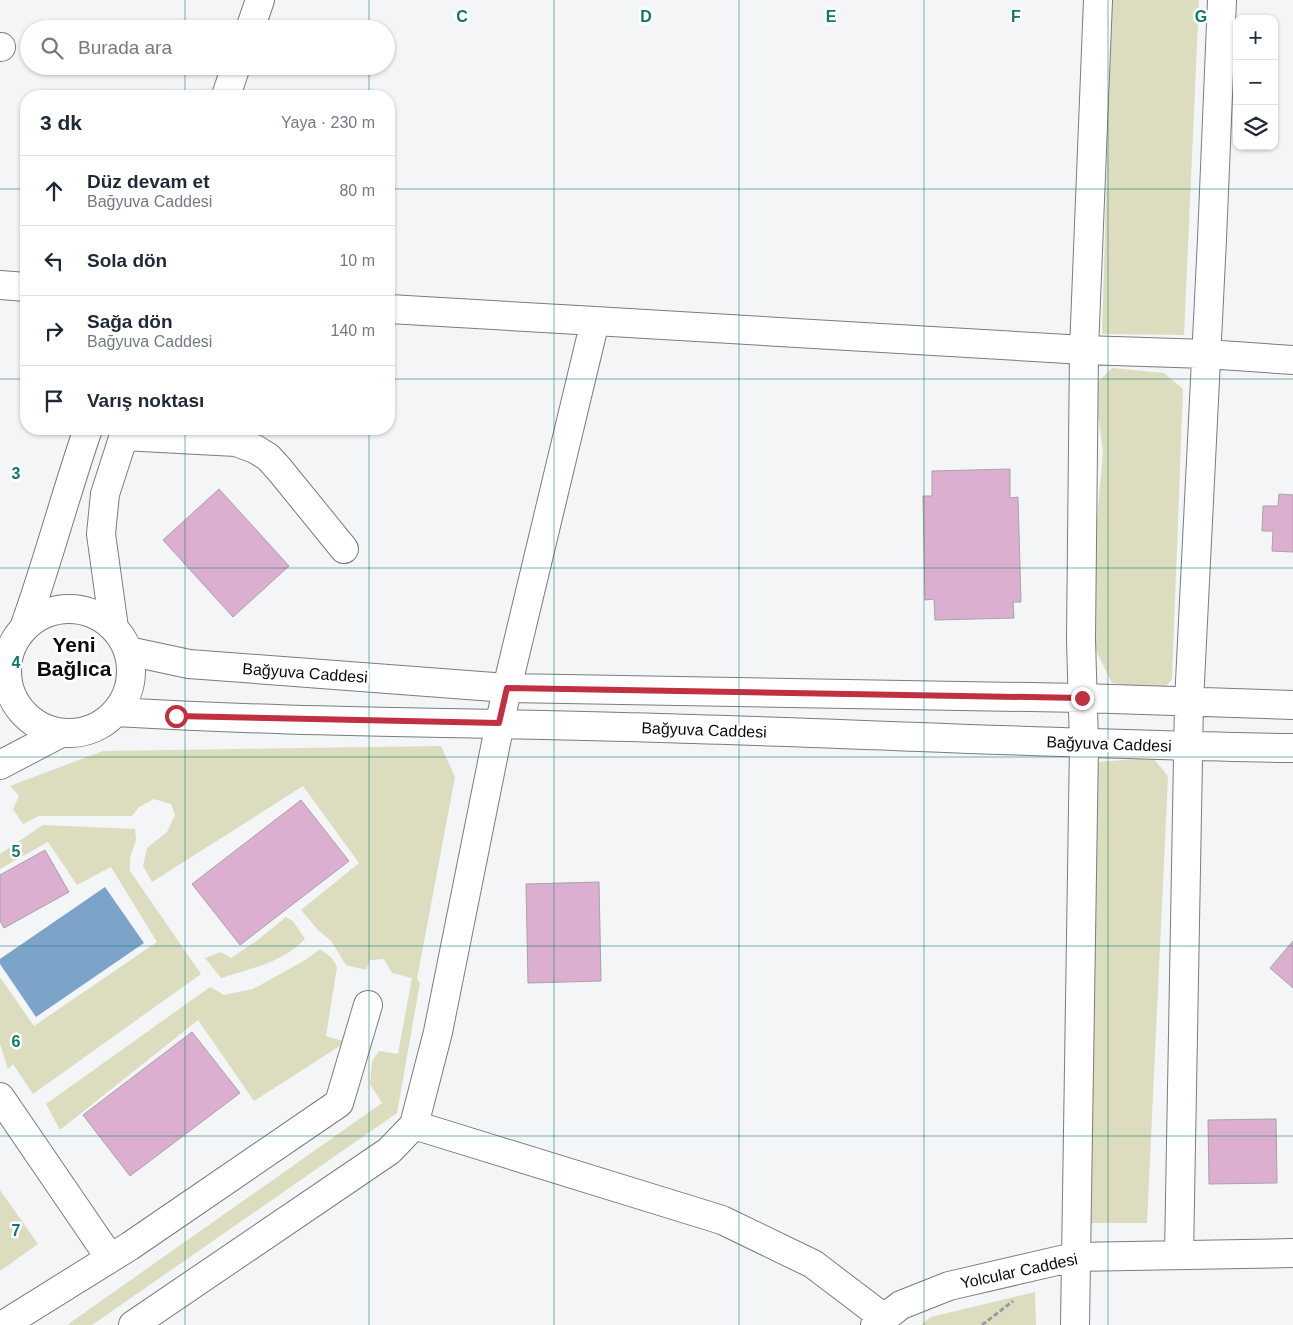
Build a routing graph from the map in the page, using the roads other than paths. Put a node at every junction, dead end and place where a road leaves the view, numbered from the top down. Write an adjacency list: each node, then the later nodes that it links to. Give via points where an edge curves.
1 (260, 0): 4 (street)
2 (1098, 0): 11 (street)
3 (1222, 0): 12 (street)
4 (253, 20)
5 (233, 75): 6 (street)
6 (228, 90)
7 (0, 286): 8 (street)
8 (20, 288)
9 (395, 309): 10 (street)
10 (595, 321): 11 (street); 21 (street)
11 (1084, 350): 12 (street); 22 (street)
12 (1206, 354): 13 (street); 23 (street)
13 (1293, 360)
14 (86, 435): 17 (street)
15 (122, 439): 16 (street, via 236,442 255,449 279,468); 18 (street, via 105,494 101,534)
16 (344, 549)
17 (24, 628): 18 (street, via 53,611 69,609 86,611); 20 (street, via 14,641)
18 (114, 628): 19 (street)
19 (128, 651): 21 (street, Bağyuva Caddesi, via 189,664); 25 (street, via 130,684)
20 (3, 677): 27 (street, via 23,713 40,726)
21 (507, 688): 22 (street, Bağyuva Caddesi); 26 (street)
22 (1082, 698): 23 (street, Bağyuva Caddesi); 28 (street)
23 (1189, 702): 24 (street, Bağyuva Caddesi); 29 (street)
24 (1293, 705)
25 (116, 712): 26 (street, Bağyuva Caddesi); 27 (street, via 100,725 81,732)
26 (499, 723): 28 (street, Bağyuva Caddesi); 34 (street, via 438,1032)
27 (61, 733): 31 (street)
28 (1084, 744): 29 (street, Bağyuva Caddesi); 37 (street)
29 (1188, 747): 30 (street, Bağyuva Caddesi); 36 (street)
30 (1293, 748)
31 (0, 765)
32 (368, 1005): 38 (street, via 339,1103)
33 (0, 1097): 38 (street)
34 (414, 1125): 39 (street, via 722,1220 812,1264); 41 (street, via 389,1151)
35 (1293, 1253): 36 (street, Yolcular Caddesi)
36 (1180, 1255): 37 (street, Yolcular Caddesi)
37 (1074, 1257): 39 (street, Yolcular Caddesi, via 949,1286 900,1305); 42 (street)
38 (110, 1258): 40 (street)
39 (879, 1322)
40 (3, 1325)
41 (132, 1325)
42 (1074, 1325)

